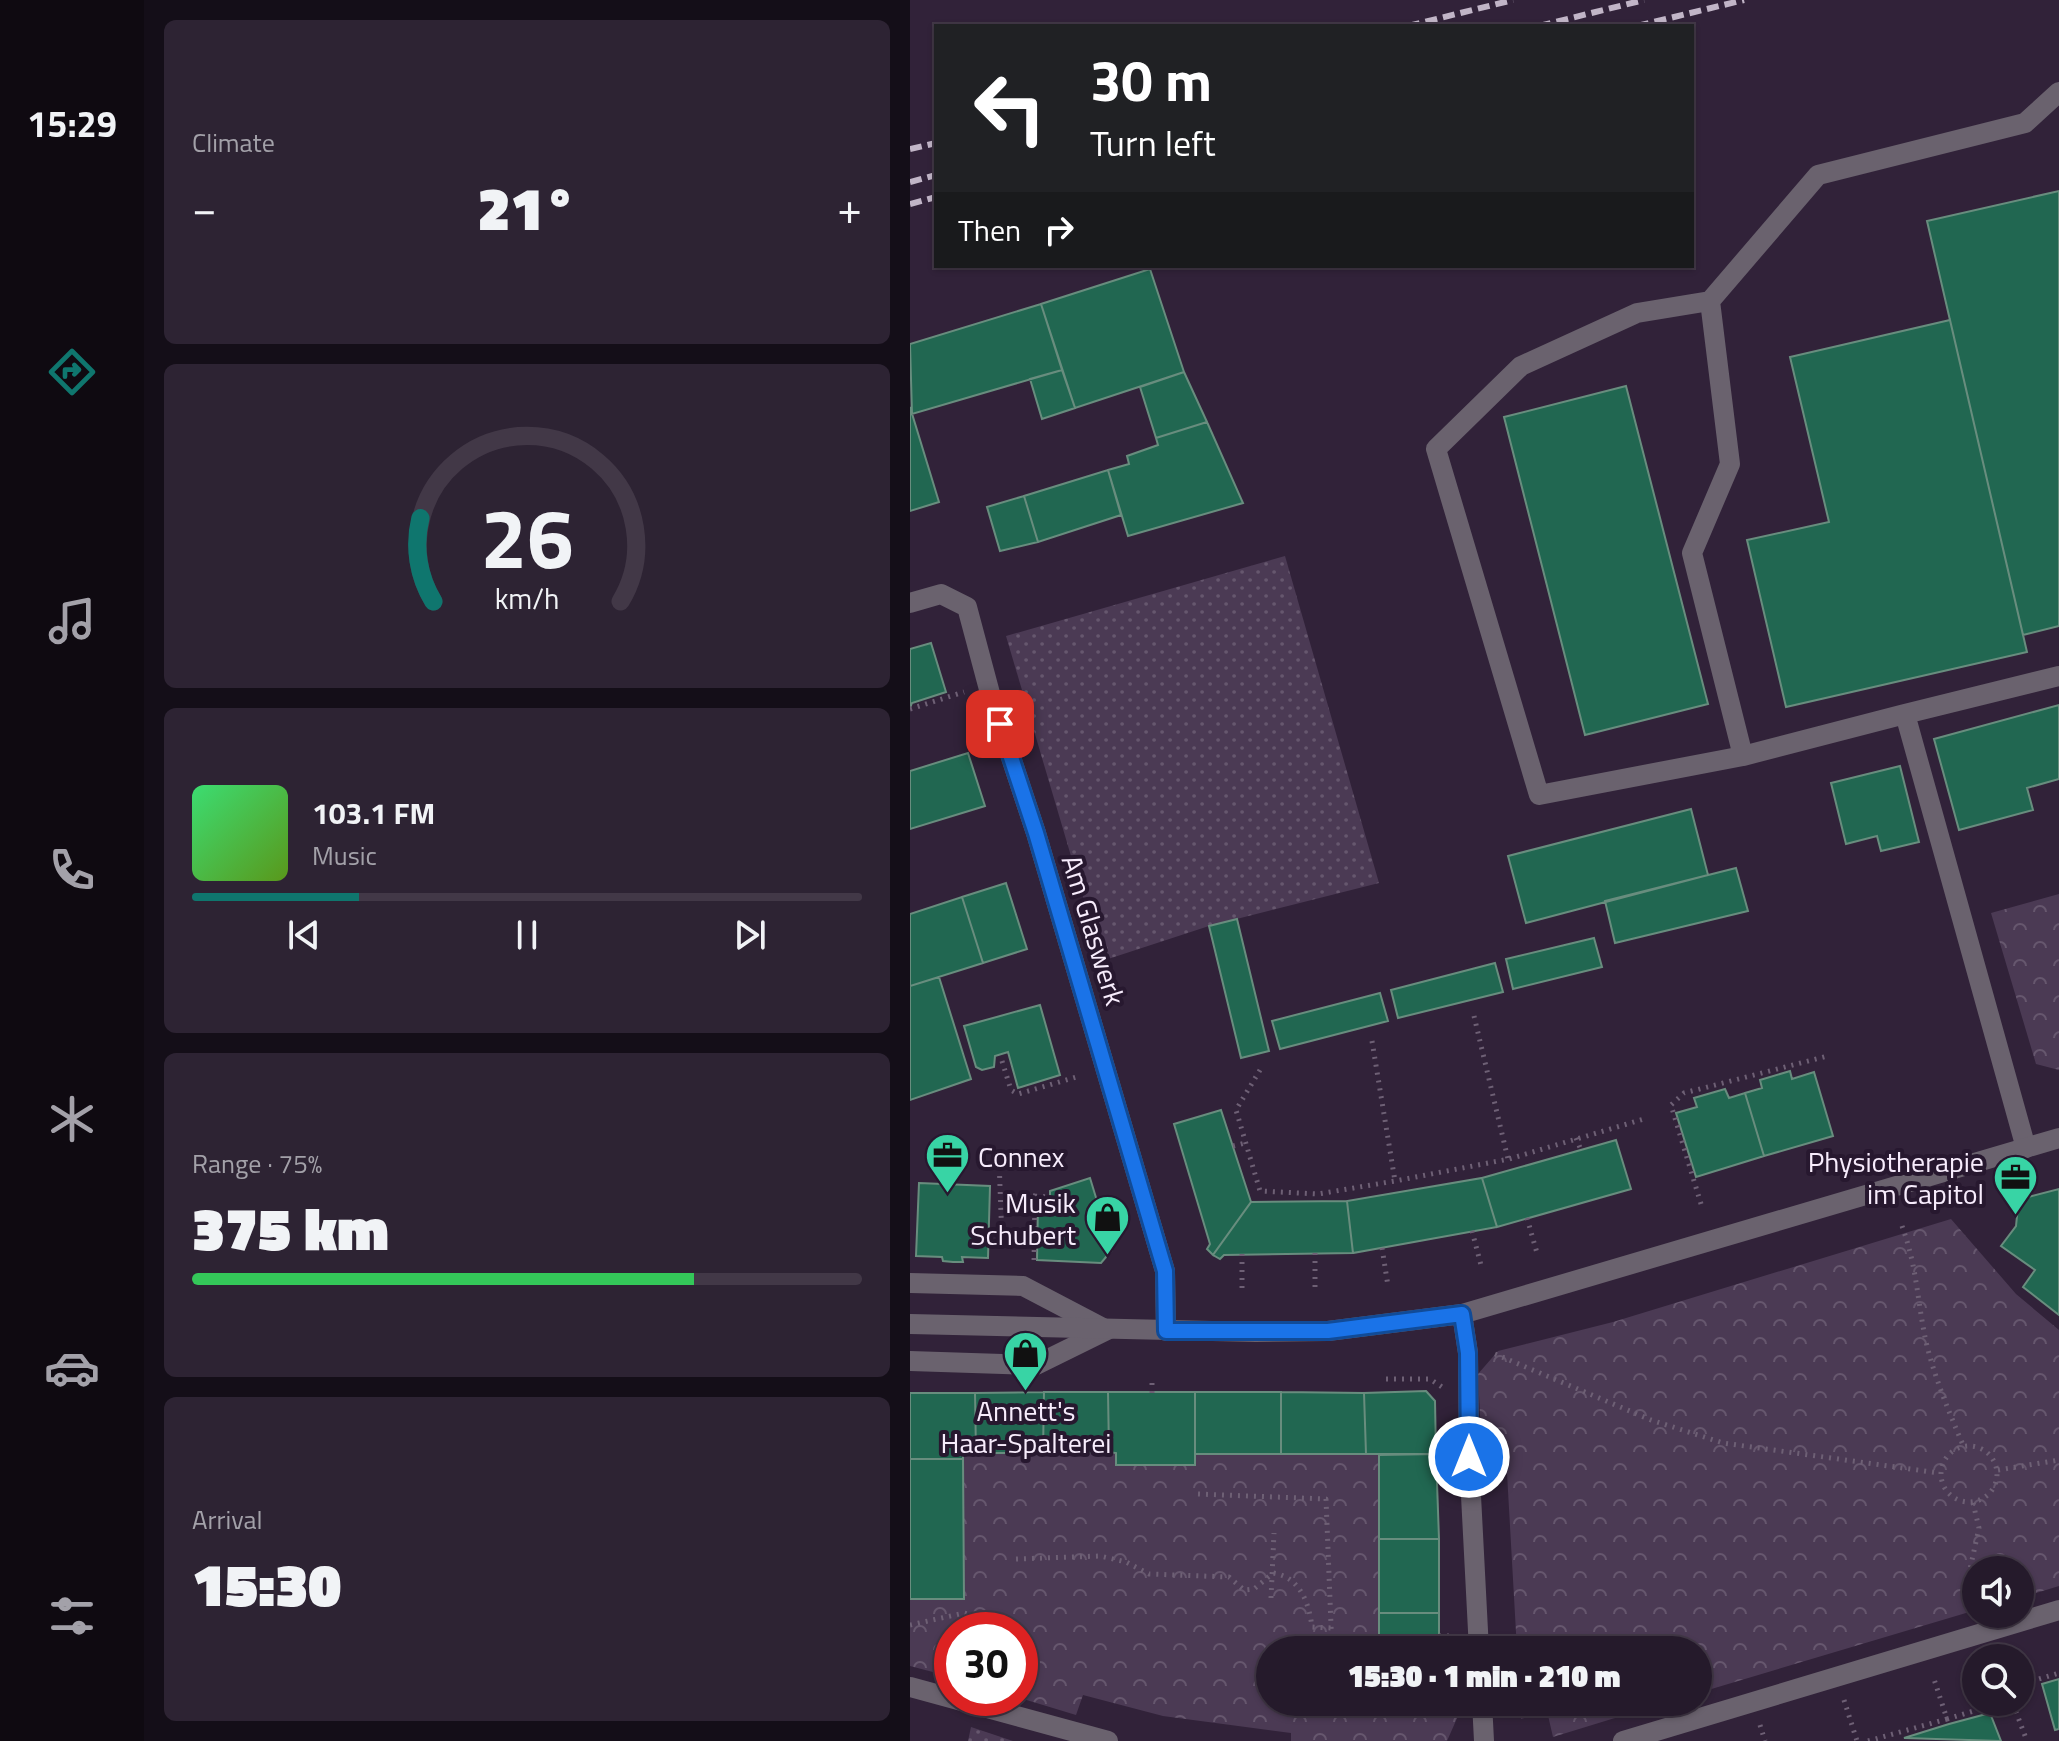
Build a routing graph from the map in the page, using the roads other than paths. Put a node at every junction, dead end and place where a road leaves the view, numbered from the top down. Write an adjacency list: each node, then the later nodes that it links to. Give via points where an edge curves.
1 (2059, 92): 2 (street, via 2025,123 1818,175)
2 (1710, 301): 6 (street, via 1730,464 1692,553); 6 (street, via 1637,313 1521,366 1436,449 1539,795)
3 (910, 603): 13 (street, Am Glaswerk, via 941,594 967,607 1165,1271)
4 (2059, 676): 5 (street)
5 (1905, 714): 6 (street); 8 (street)
6 (1743, 756)
7 (2059, 1138): 8 (street)
8 (2026, 1148): 10 (street)
9 (910, 1283): 12 (street, via 1023,1286)
10 (1462, 1314): 13 (street, via 1328,1331); 16 (street, via 1468,1353)
11 (910, 1324): 12 (street)
12 (1107, 1330): 13 (street); 14 (street, via 1036,1365)
13 (1166, 1331)
14 (910, 1361)
15 (2059, 1610): 19 (street)
16 (1478, 1636)
17 (910, 1687): 20 (street)
18 (1483, 1716): 21 (street)
19 (1661, 1735): 22 (street)
20 (1108, 1741)
21 (1484, 1741)
22 (1623, 1741)

